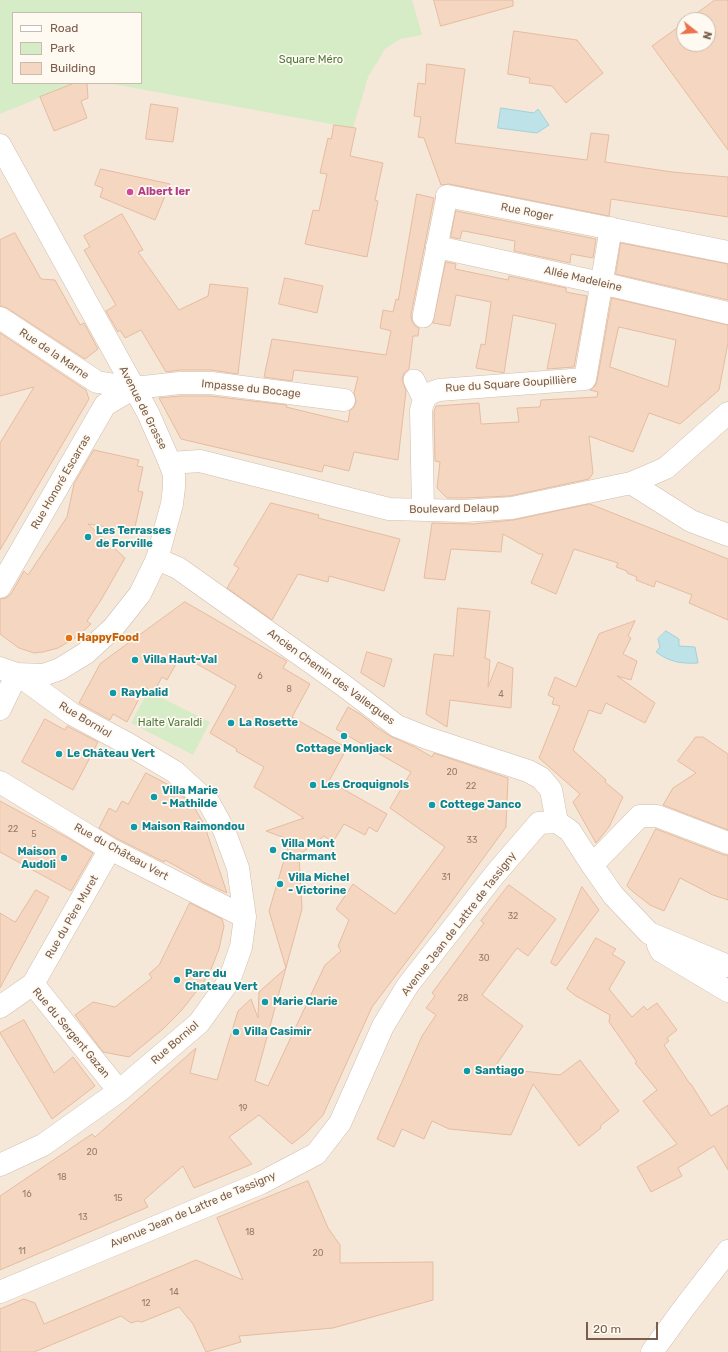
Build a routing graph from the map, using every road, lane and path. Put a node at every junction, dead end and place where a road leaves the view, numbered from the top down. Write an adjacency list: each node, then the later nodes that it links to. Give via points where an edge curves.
1 (0, 145): 11 (street, Avenue de Grasse)
2 (447, 196): 3 (street, Rue Roger); 4 (street, Rue Roger)
3 (611, 228): 5 (street, Rue Roger); 6 (street, Rue du Square Goupillière)
4 (437, 247): 6 (street, Allée Madeleine); 8 (street, Rue Roger)
5 (728, 252)
6 (601, 283): 7 (street, Allée Madeleine); 13 (street, Rue du Square Goupillière, via 585,379 439,390 430,393)
7 (728, 313)
8 (424, 317)
9 (0, 318): 11 (street, Rue de la Marne, via 97,382)
10 (414, 380): 13 (street)
11 (134, 388): 12 (street, Impasse du Bocage, via 180,383 211,383); 15 (street, Avenue de Grasse); 20 (street, Rue Honoré Escarras, via 105,405)
12 (344, 400)
13 (424, 400): 17 (street, via 421,410)
14 (728, 413): 16 (street, Boulevard Delaup, via 666,468)
15 (170, 463): 17 (street, Boulevard Delaup, via 200,461 389,509); 19 (street, Avenue de Grasse, via 174,475 172,504)
16 (631, 483): 17 (street, Boulevard Delaup, via 512,508); 18 (street, via 691,521)
17 (423, 510)
18 (728, 535)
19 (157, 559): 22 (street, Avenue de Grasse, via 140,594 113,628 86,653 60,669 43,674); 25 (street, Ancien Chemin des Vallergues, via 178,568 397,726 528,771 541,778 550,790)
20 (0, 587)
21 (0, 655): 22 (street, Rue Borniol)
22 (8, 671): 23 (street); 29 (street, Rue Borniol, via 72,714 176,772 210,803 224,830 238,868)
23 (0, 709)
24 (0, 782): 27 (street, Rue du Château Vert)
25 (557, 822): 28 (street, via 570,831); 38 (street, Avenue Jean de Lattre de Tassigny, via 539,823 408,985 383,1026 340,1123 316,1154 261,1183)
26 (728, 843): 28 (street, via 657,816 640,816)
27 (110, 849): 29 (street, Rue du Château Vert); 32 (street, Rue du Père Muret)
28 (592, 865): 30 (street, via 613,895)
29 (245, 917): 35 (street, Rue Borniol, via 241,947 229,981 199,1023)
30 (649, 933): 31 (street); 33 (street, via 661,951)
31 (728, 966)
32 (33, 984): 34 (street, Rue du Sergent Gazan); 35 (street, Rue du Sergent Gazan)
33 (728, 991)
34 (0, 1008)
35 (119, 1091): 36 (street, Rue Borniol, via 43,1145)
36 (0, 1165)
37 (728, 1251): 39 (street)
38 (0, 1292)
39 (652, 1352)

